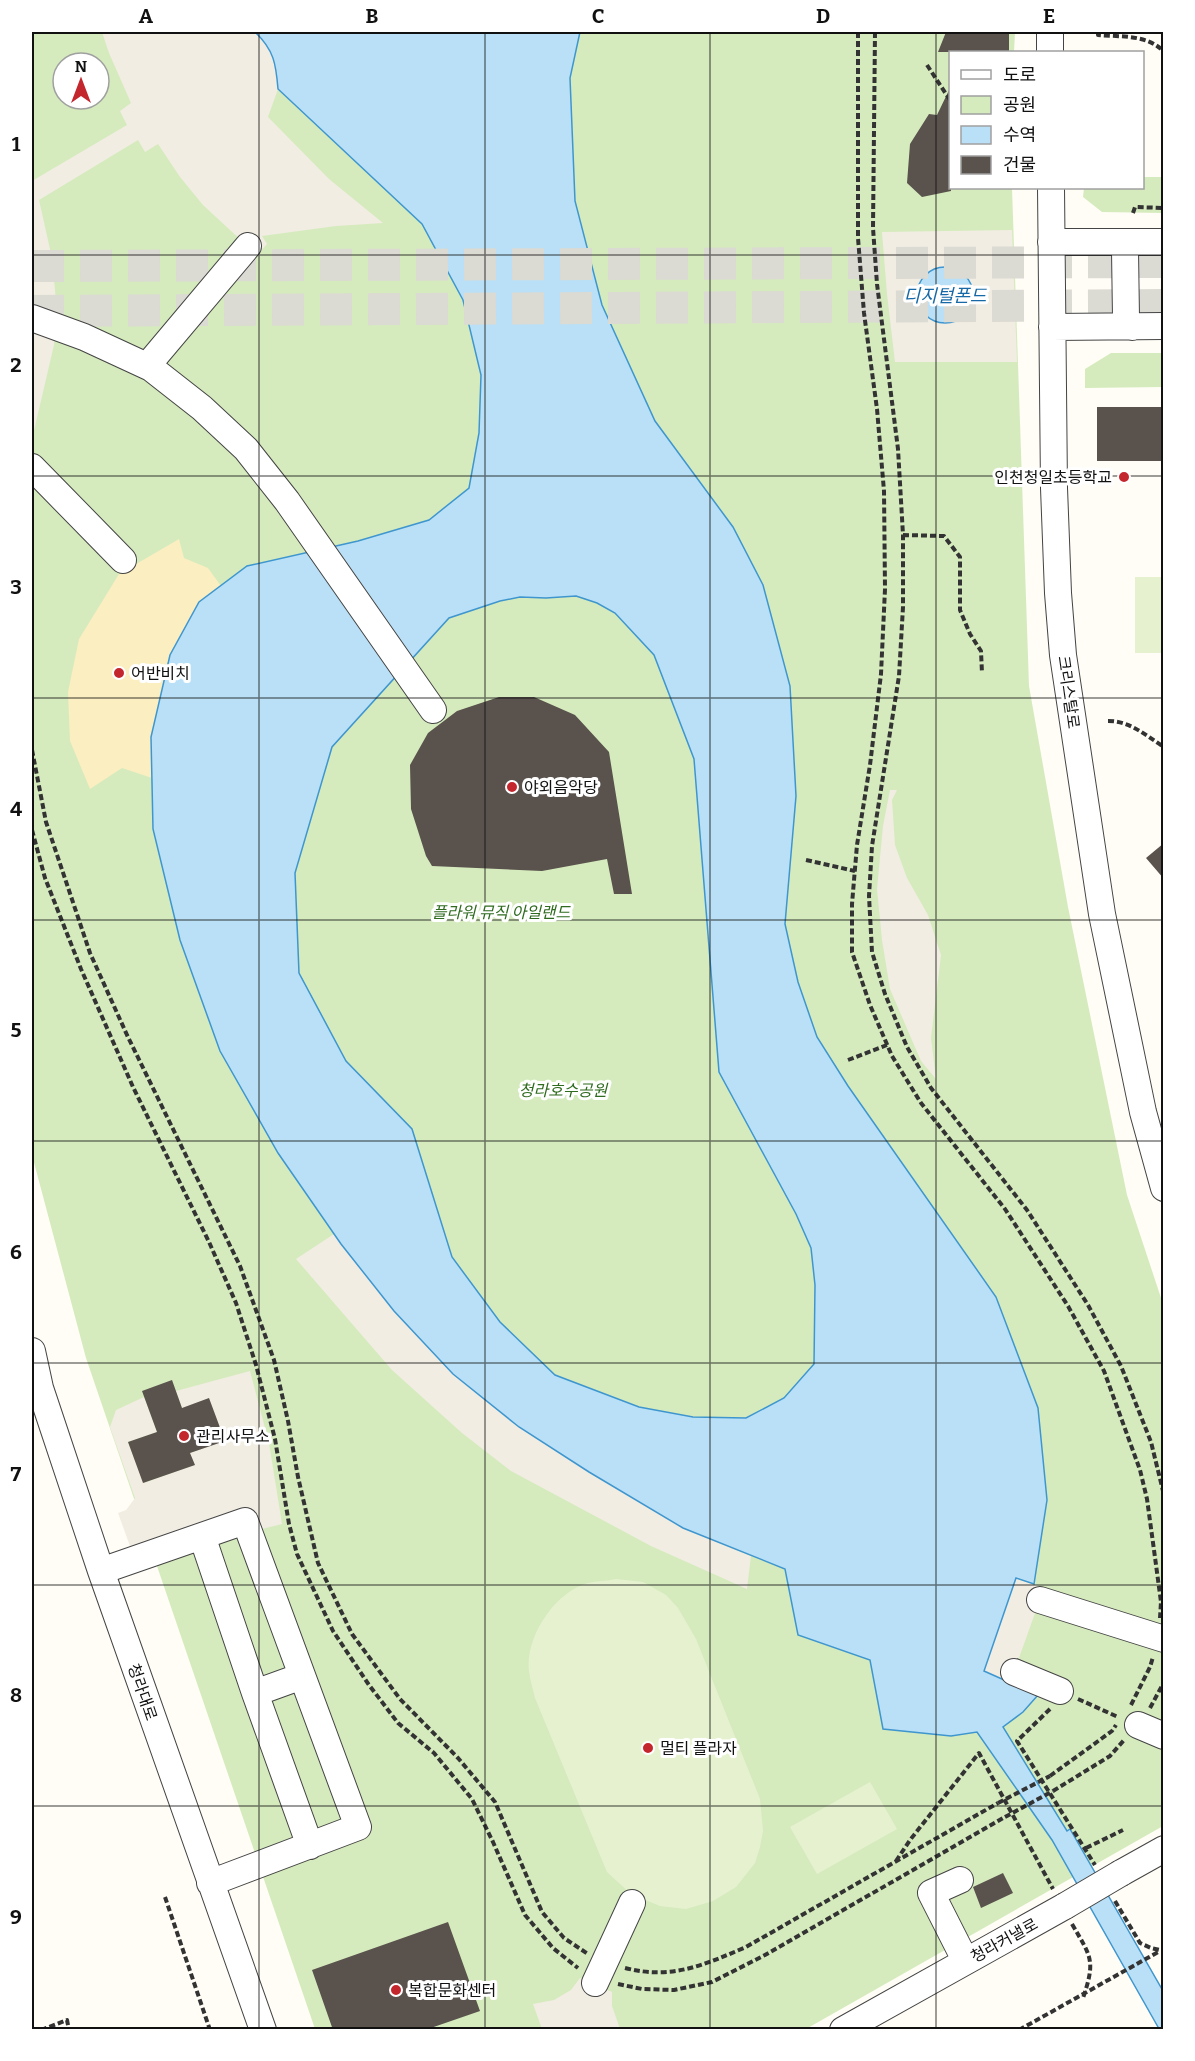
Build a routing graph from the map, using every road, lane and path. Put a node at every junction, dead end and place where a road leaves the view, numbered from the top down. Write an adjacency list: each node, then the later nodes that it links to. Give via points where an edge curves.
1 (858, 32): 31 (path, via 858,238 884,491 885,589 882,668)
2 (875, 32): 22 (path, via 873,228 898,448)
3 (1050, 32): 5 (street)
4 (1098, 32): 6 (path, via 1147,39)
5 (1050, 51)
6 (1164, 52)
7 (927, 65): 8 (path)
8 (949, 97)
9 (1051, 189): 12 (street, 크리스탈로)
10 (1164, 208): 11 (path, via 1135,207)
11 (1132, 213)
12 (1051, 242): 13 (street); 18 (street, 크리스탈로)
13 (1130, 242): 14 (street); 19 (street, via 1125,251 1125,317)
14 (1164, 242)
15 (248, 246): 20 (street)
16 (32, 318): 20 (street)
17 (1164, 326): 19 (street)
18 (1052, 327): 19 (street); 34 (street, 크리스탈로, via 1055,523 1065,666 1106,935 1143,1112)
19 (1132, 327)
20 (147, 366): 25 (street, via 246,448)
21 (32, 467): 23 (street)
22 (903, 535): 24 (path, via 944,536 960,557 960,610 981,651); 37 (path, via 899,676 872,846 872,952 907,1047 931,1088 1027,1210 1122,1366 1150,1442)
23 (123, 560)
24 (982, 673)
25 (433, 710)
26 (1108, 721): 27 (path, via 1132,726)
27 (1164, 747)
28 (32, 750): 63 (path, via 46,822 90,953 240,1266 274,1360 318,1563 352,1634 400,1699 495,1802 542,1912)
29 (32, 830): 63 (path, via 45,878 86,980 236,1303 275,1438 297,1554 333,1631 398,1723 434,1753 472,1799 525,1915 553,1948 580,1970)
30 (806, 860): 31 (path)
31 (855, 871): 32 (path, via 852,952)
32 (887, 1045): 33 (path); 41 (path, via 921,1103 1005,1209 1068,1306 1104,1371 1147,1498 1161,1602)
33 (848, 1060)
34 (1164, 1188)
35 (32, 1351): 36 (street, 청라대로)
36 (36, 1389): 39 (street, 청라대로)
37 (1164, 1495)
38 (202, 1536): 39 (street); 43 (street, via 245,1521); 46 (street)
39 (101, 1570): 56 (street, 청라대로)
40 (1040, 1600): 41 (street)
41 (1161, 1638): 47 (path, via 1132,1703)
42 (1014, 1672): 45 (street)
43 (302, 1676): 46 (street); 50 (street, via 358,1827)
44 (1164, 1682): 47 (path, via 1146,1718)
45 (1060, 1692): 47 (path); 51 (path, via 1049,1711 1017,1741)
46 (255, 1693): 50 (street)
47 (1130, 1722): 48 (street); 53 (path, bridge, via 1050,1776); 63 (path, bridge, via 1110,1756 712,1982 674,1990 642,1989 604,1981)
48 (1164, 1736)
49 (1123, 1830): 51 (path)
50 (310, 1846): 56 (street)
51 (1085, 1848): 54 (path)
52 (1164, 1849): 54 (street, 청라커낼로)
53 (896, 1861): 60 (path, via 979,1753); 63 (path, via 746,1947 703,1966 669,1972)
54 (1109, 1871): 60 (street, 청라커낼로, bridge)
55 (960, 1880): 62 (street, via 931,1893)
56 (210, 1882): 69 (street, 청라대로)
57 (165, 1897): 68 (path)
58 (1114, 1900): 61 (path, via 1140,1943)
59 (632, 1903): 63 (street)
60 (1064, 1906): 62 (street, 청라커낼로); 64 (path, via 1092,1965)
61 (1163, 1950): 64 (path)
62 (965, 1960): 70 (street, 청라커낼로)
63 (598, 1974)
64 (1085, 1991): 65 (path); 71 (path)
65 (1083, 1998)
66 (41, 2030): 67 (path, via 66,2020)
67 (69, 2030)
68 (210, 2030)
69 (263, 2030)
70 (843, 2030)
71 (1019, 2030)

